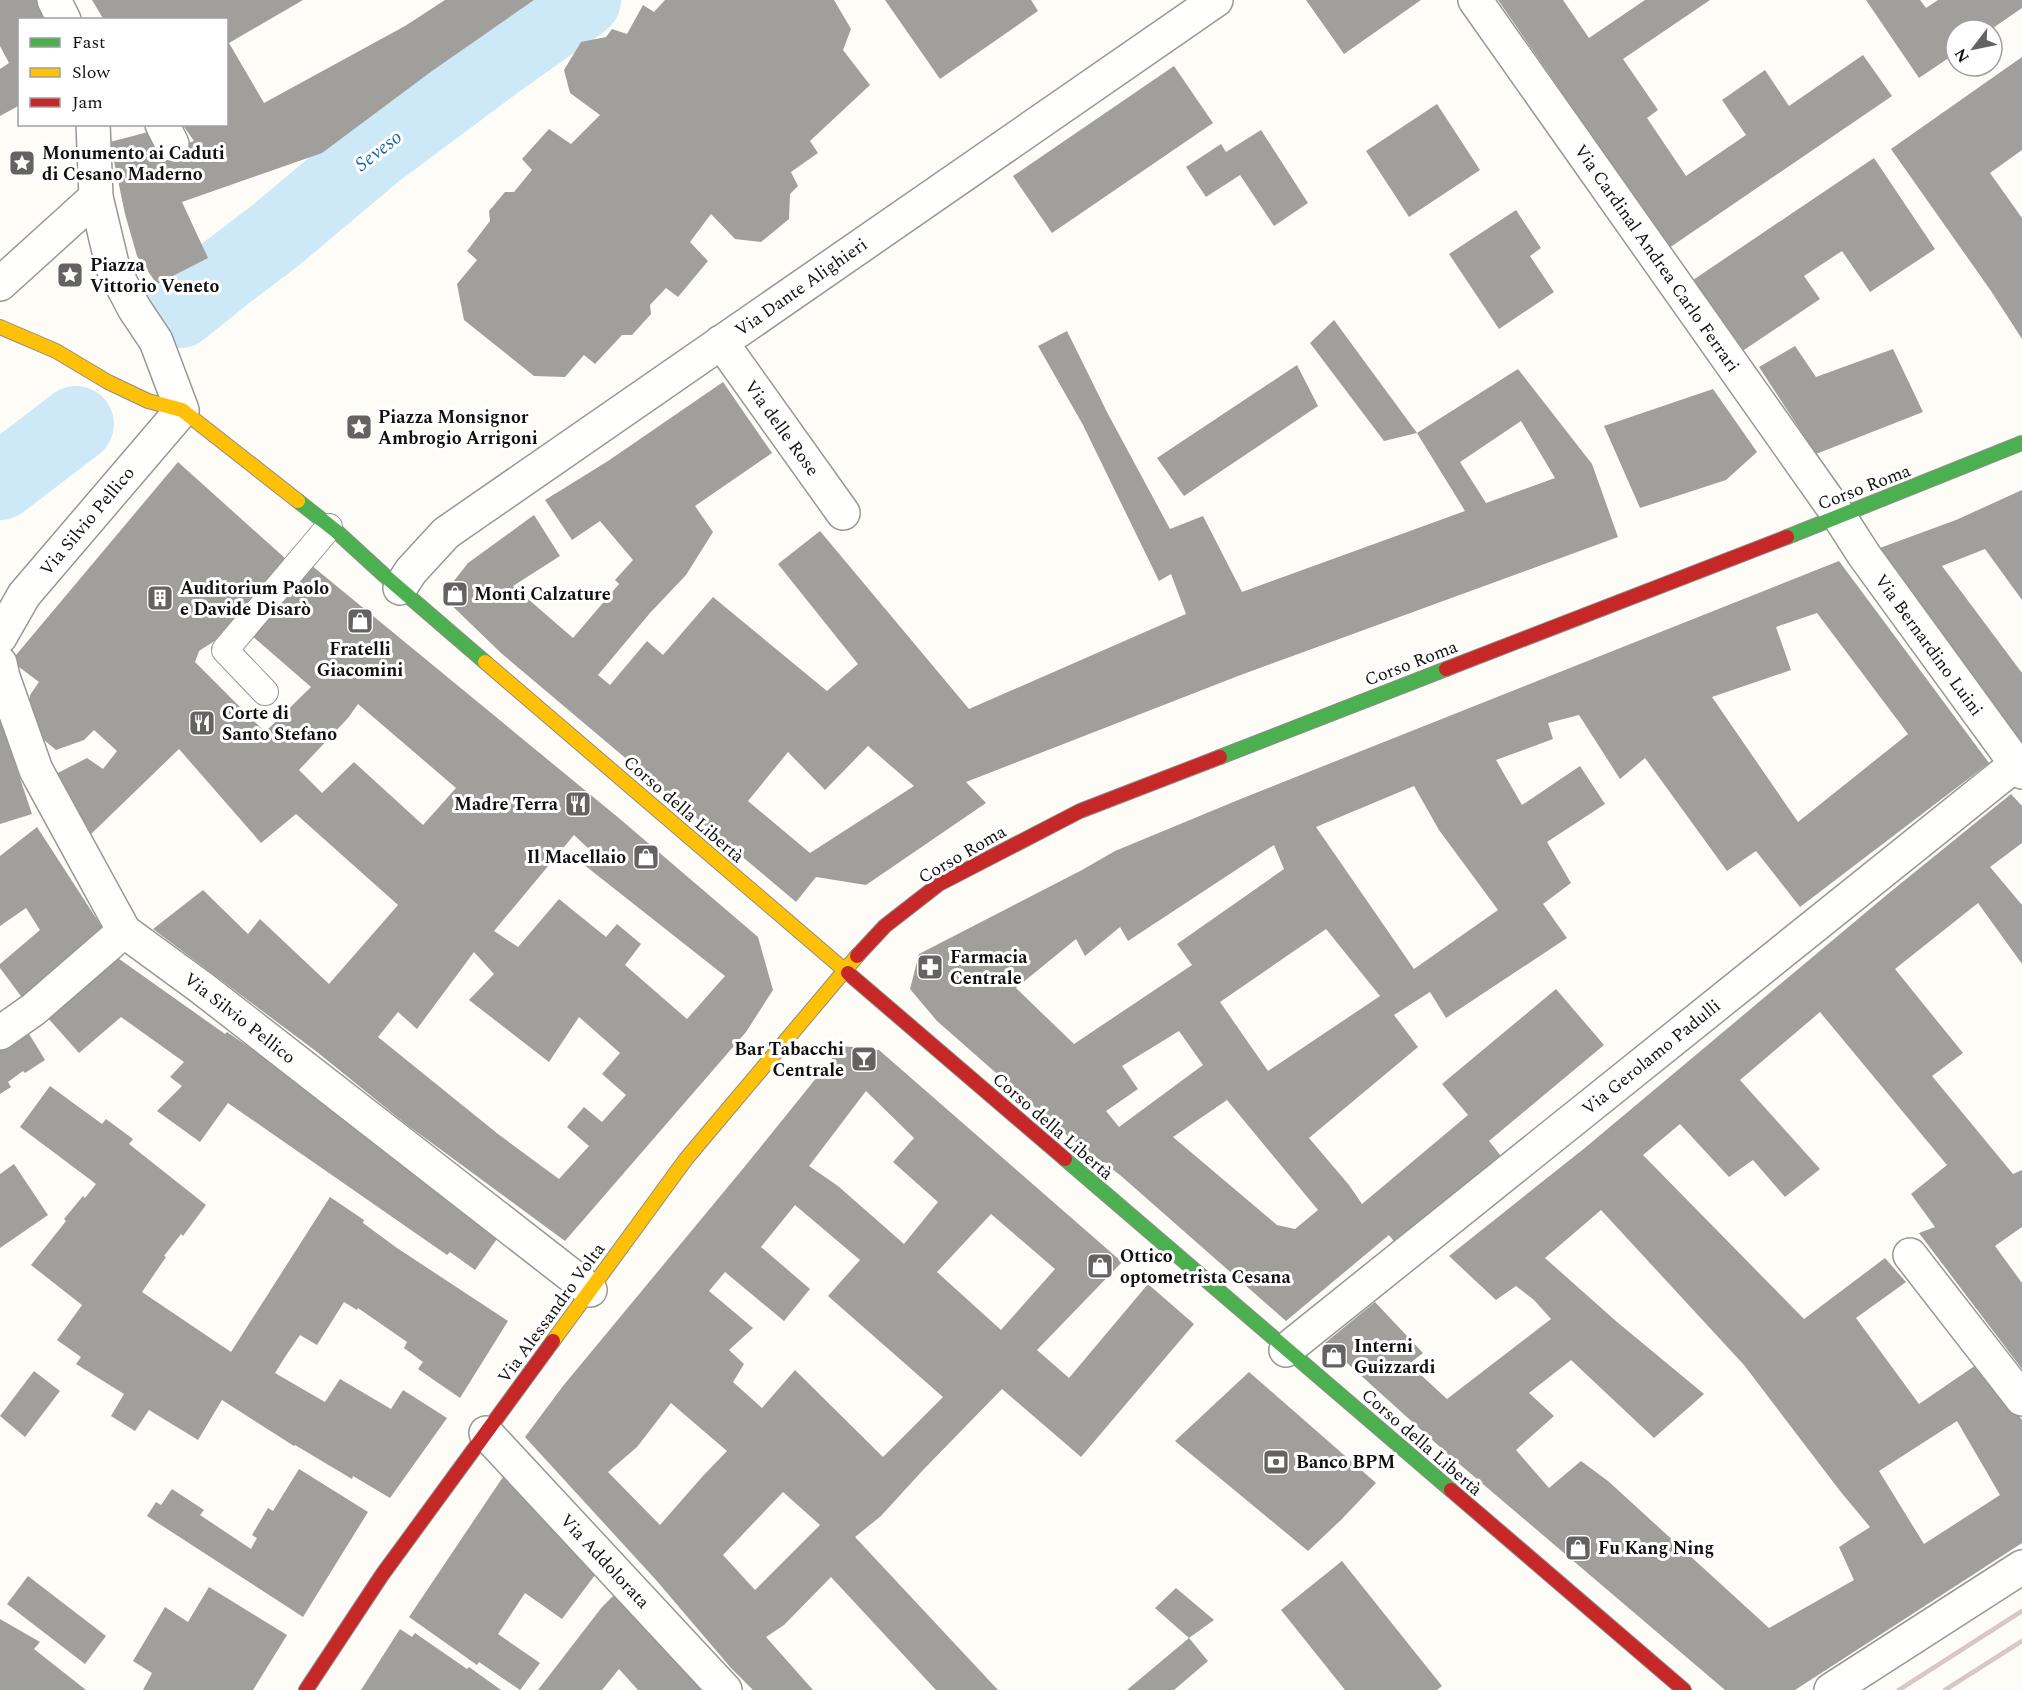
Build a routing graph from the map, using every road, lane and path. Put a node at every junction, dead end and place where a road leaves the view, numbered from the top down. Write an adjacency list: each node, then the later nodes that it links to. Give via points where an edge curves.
1 (54, 0): 4 (street)
2 (1216, 0): 9 (street, Via Dante Alighieri)
3 (1475, 0): 13 (street, Via Cardinal Andrea Carlo Ferrari)
4 (63, 18)
5 (93, 126): 6 (street)
6 (96, 197): 7 (street); 10 (street, via 113,268 156,341)
7 (0, 284)
8 (0, 327): 10 (street, via 56,351 148,401)
9 (721, 342): 12 (street, Via delle Rose); 15 (street, Via Dante Alighieri, via 446,533)
10 (182, 410): 14 (street); 16 (street, Via Silvio Pellico, via 24,595)
11 (2022, 443): 13 (street, Corso Roma)
12 (843, 513)
13 (1839, 516): 19 (street, Via Bernardino Luini); 21 (street, Corso Roma, via 1080,812 939,884 885,926)
14 (329, 527): 15 (street); 18 (lane, via 225,650)
15 (400, 588): 21 (street, Corso della Libertà)
16 (0, 637)
17 (0, 663): 20 (street, Via Silvio Pellico, via 36,770)
18 (266, 692)
19 (2019, 768): 25 (street, Via Gerolamo Padulli)
20 (124, 931): 22 (street, via 34,1010); 24 (street, Via Silvio Pellico)
21 (843, 970): 24 (street, Via Alessandro Volta, via 686,1159); 25 (street, Corso della Libertà)
22 (0, 1033)
23 (1910, 1256): 26 (street)
24 (590, 1290): 27 (street, Via Alessandro Volta)
25 (1286, 1350): 31 (street, Corso della Libertà)
26 (2022, 1399)
27 (486, 1433): 29 (street, Via Alessandro Volta, via 382,1575); 30 (street, Via Addolorata)
28 (2022, 1567): 32 (street)
29 (306, 1690)
30 (725, 1690)
31 (1684, 1690)
32 (1832, 1690)

